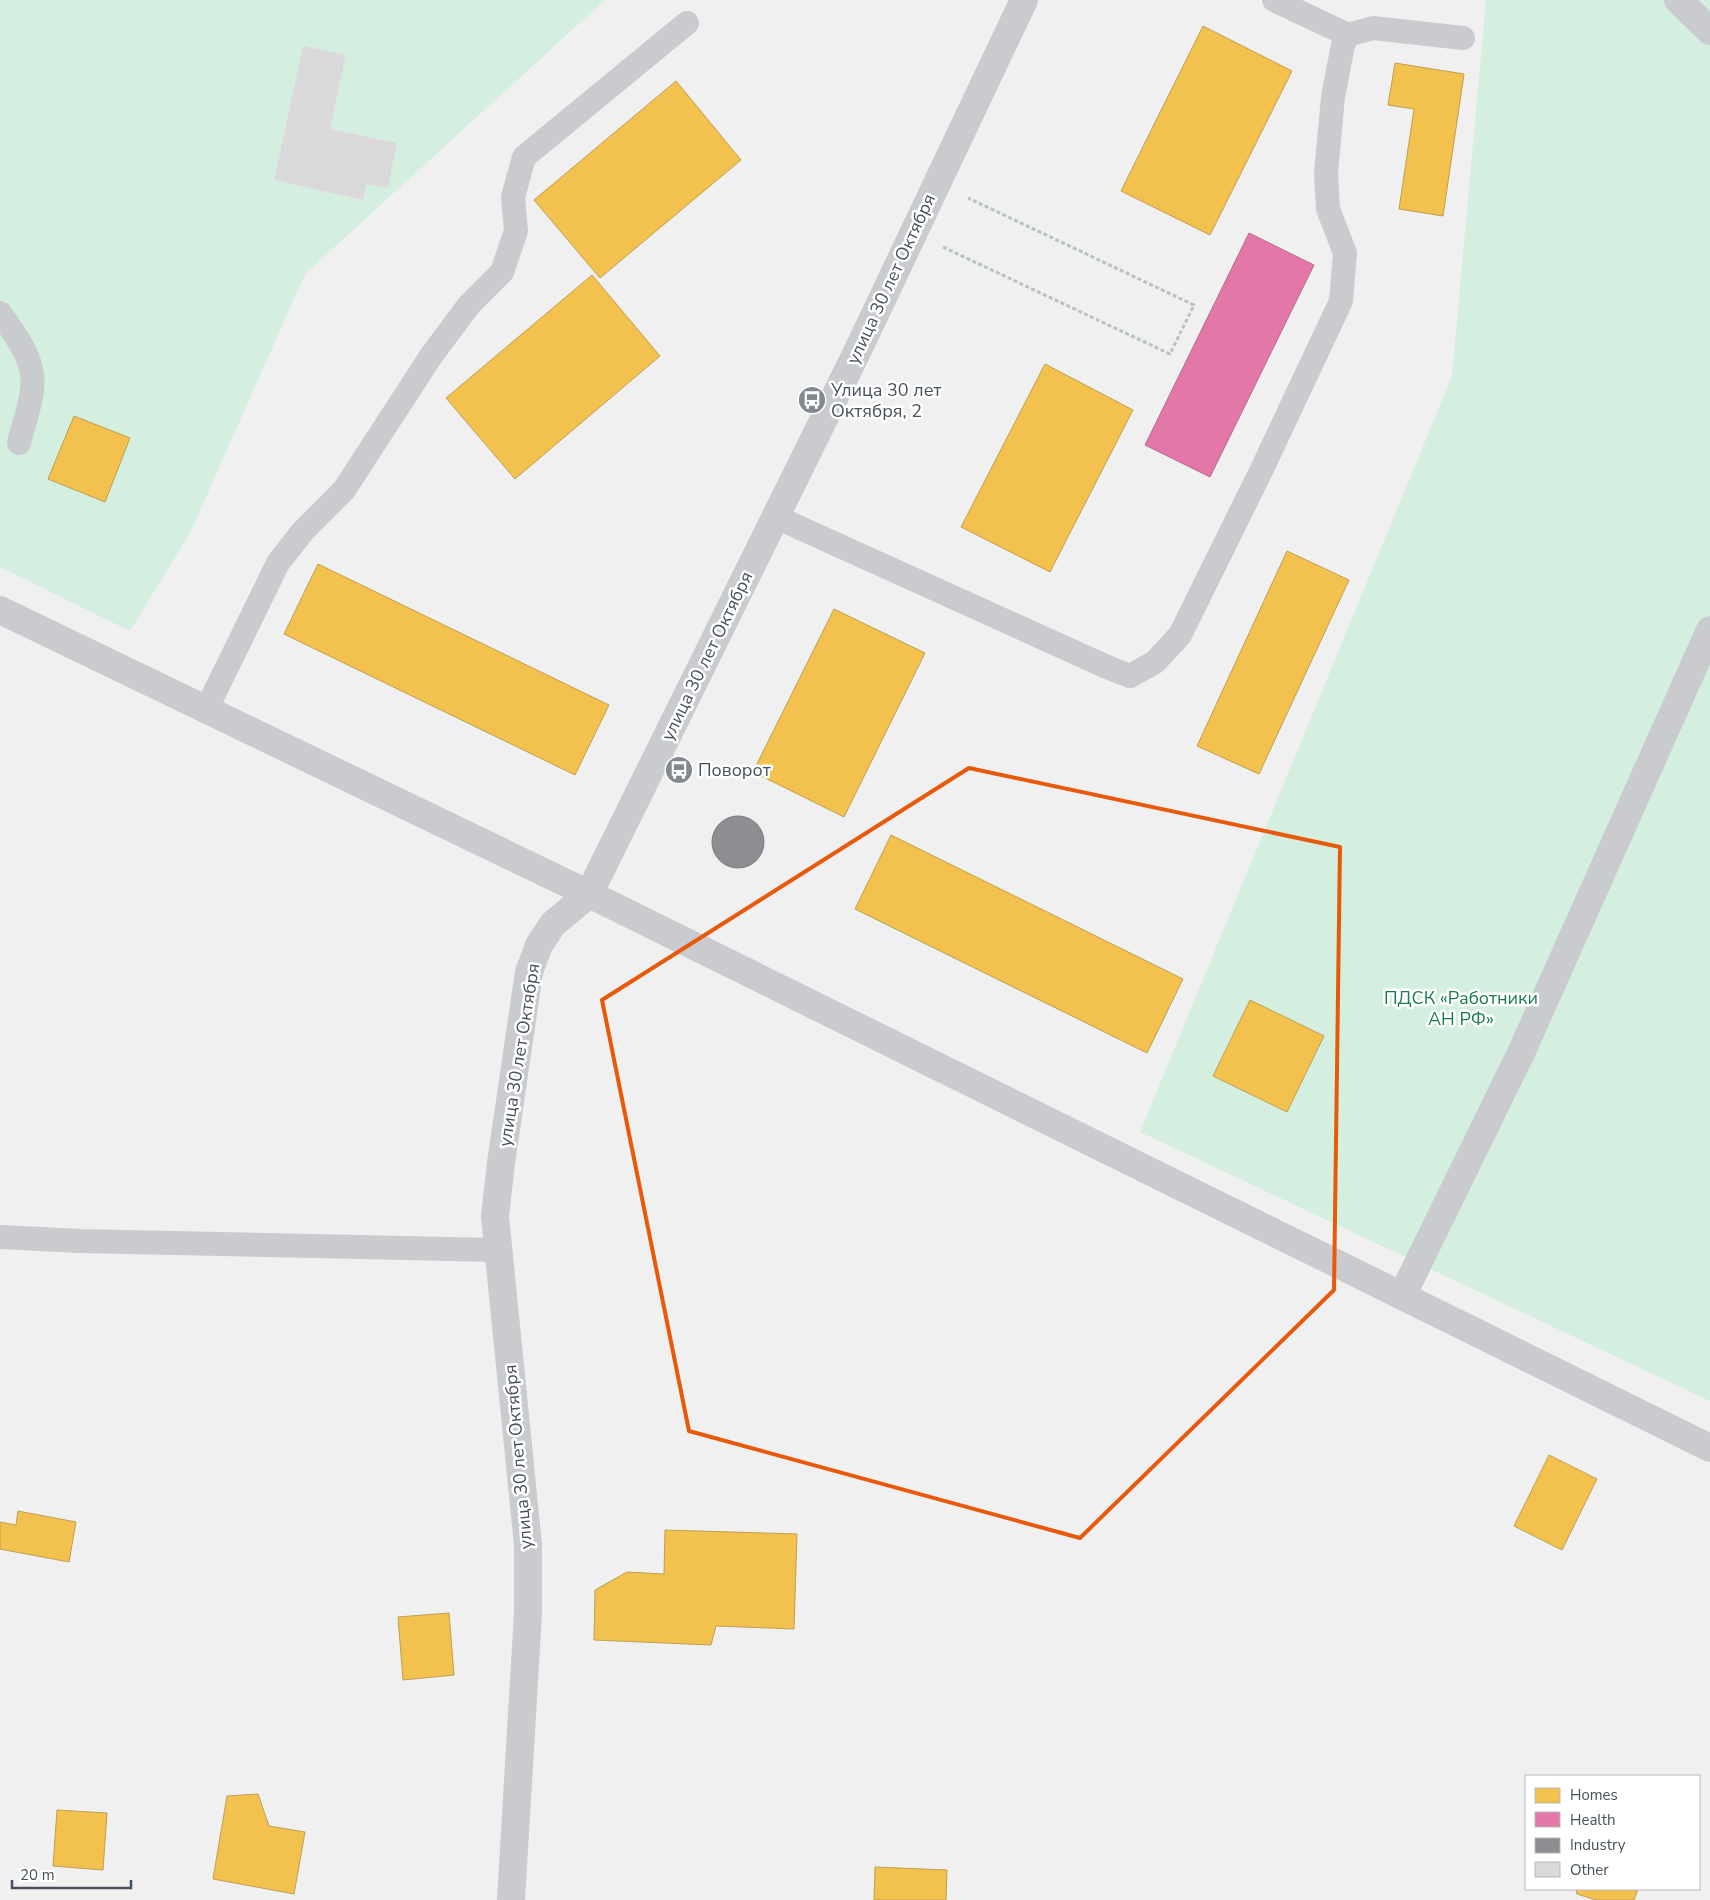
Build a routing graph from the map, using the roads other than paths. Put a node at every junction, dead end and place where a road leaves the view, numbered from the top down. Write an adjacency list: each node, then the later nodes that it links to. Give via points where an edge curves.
1 (1024, 0): 10 (street, улица 30 лет Октября)
2 (1274, 0): 6 (lane)
3 (1678, 0): 5 (street)
4 (687, 23): 13 (lane, via 524,158 513,197 516,231 502,272 469,305 431,356 344,490 303,531 278,563)
5 (1710, 31)
6 (1348, 35): 7 (lane, via 1374,28); 10 (lane, via 1343,45 1333,97 1326,174 1328,209 1345,253 1341,302 1180,635 1155,662 1130,676 1106,667)
7 (1463, 38)
8 (0, 313): 9 (lane, via 21,343 30,365 32,389)
9 (19, 443)
10 (776, 517): 14 (street, улица 30 лет Октября)
11 (0, 610): 13 (street)
12 (1710, 630): 17 (street, via 1520,1053)
13 (206, 710): 14 (street)
14 (589, 894): 16 (street, улица 30 лет Октября, via 553,924 539,945 529,972 500,1171 495,1216); 17 (street)
15 (0, 1237): 16 (lane)
16 (497, 1250): 19 (street, улица 30 лет Октября, via 528,1545 528,1614)
17 (1402, 1296): 18 (street)
18 (1710, 1448)
19 (511, 1900)

